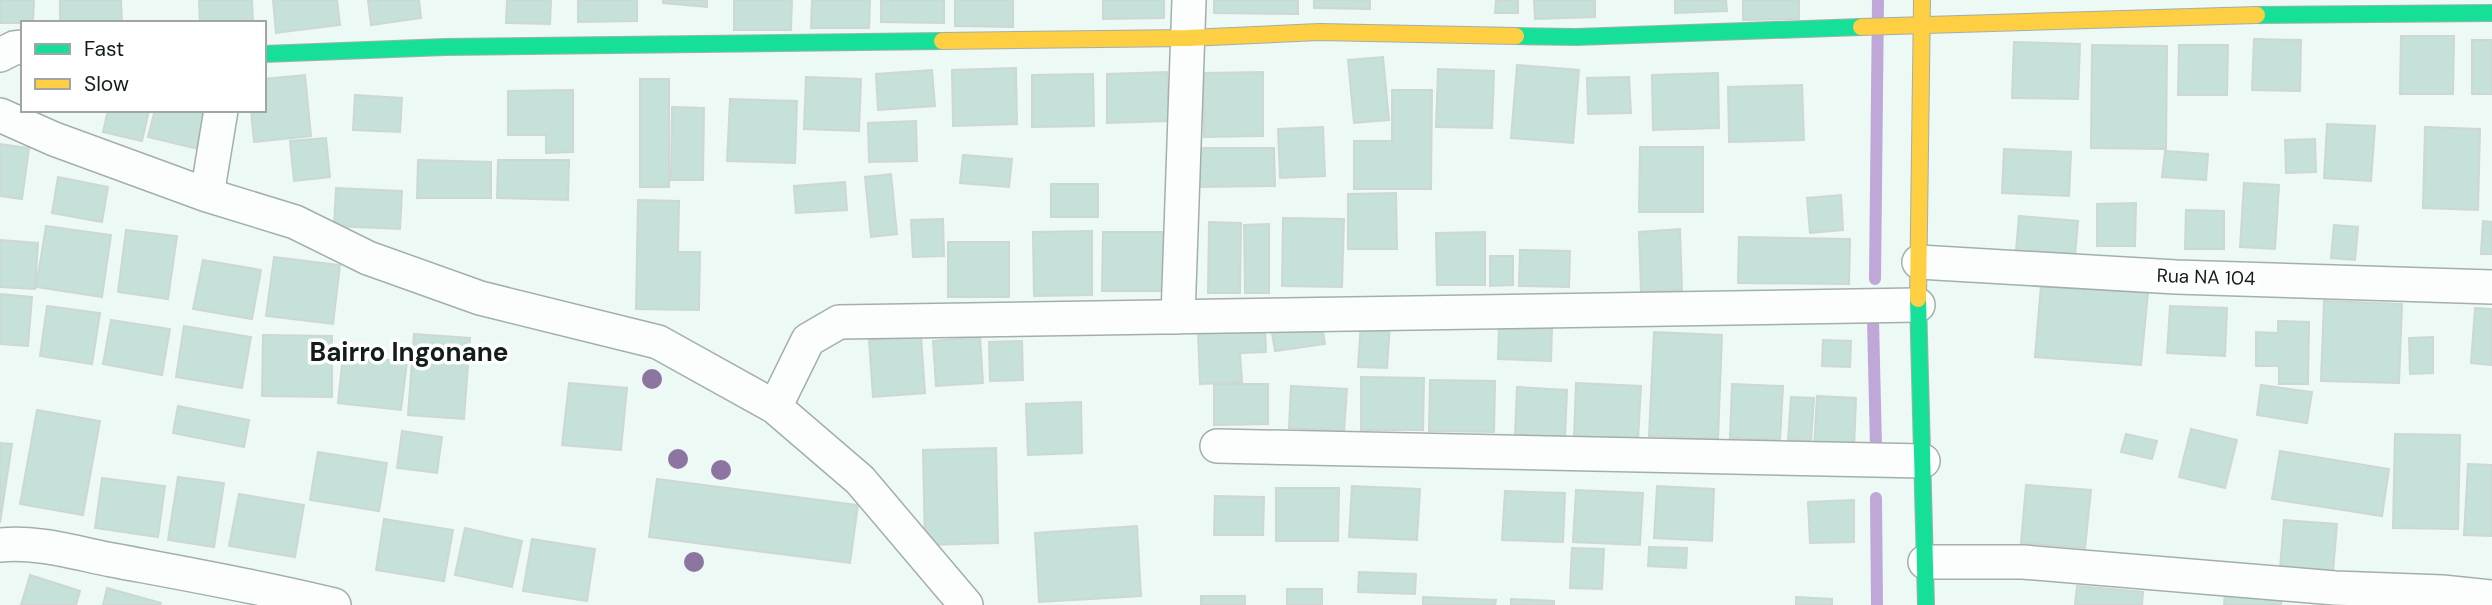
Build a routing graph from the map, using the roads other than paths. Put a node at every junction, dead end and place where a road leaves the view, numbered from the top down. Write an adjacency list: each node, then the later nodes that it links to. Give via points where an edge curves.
1 (1189, 0): 5 (street)
2 (1922, 0): 4 (street)
3 (2492, 13): 4 (street)
4 (1922, 24): 5 (street, via 1576,37 1319,32); 12 (street)
5 (1188, 38): 7 (street, via 445,47); 15 (street)
6 (21, 47): 8 (street)
7 (266, 54)
8 (0, 55)
9 (221, 112): 11 (street)
10 (0, 115): 11 (street)
11 (207, 195): 16 (street, via 295,222 368,258 480,298 658,342)
12 (1919, 262): 13 (street, Rua NA 104, via 2176,277); 14 (street)
13 (2492, 287)
14 (1918, 305): 15 (street); 18 (street)
15 (1178, 317): 16 (street, via 839,322 808,340)
16 (775, 407): 23 (street, via 860,480)
17 (1217, 446): 18 (street)
18 (1923, 461): 20 (street)
19 (0, 545): 22 (street, via 61,550)
20 (1925, 562): 21 (street, via 2023,562); 24 (street)
21 (2492, 597)
22 (334, 605)
23 (966, 605)
24 (1926, 605)

